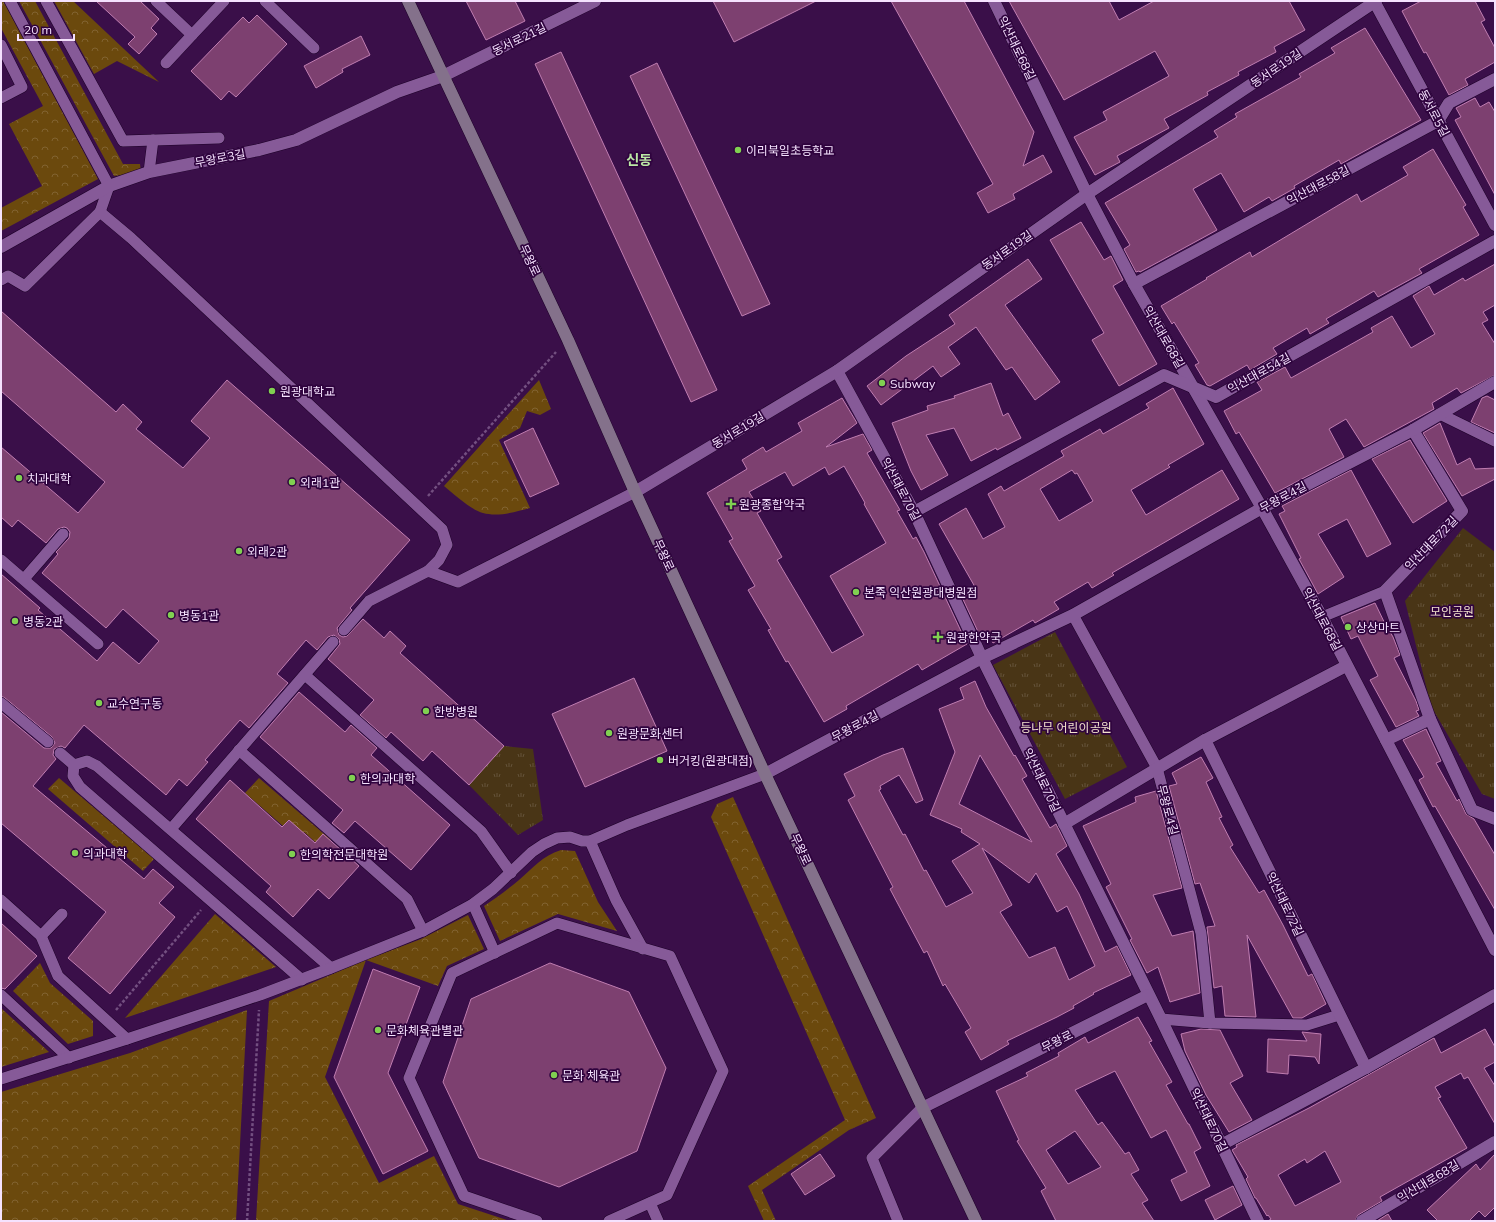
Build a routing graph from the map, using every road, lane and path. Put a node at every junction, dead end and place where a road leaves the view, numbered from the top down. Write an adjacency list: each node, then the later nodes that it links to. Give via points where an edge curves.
1 (10, 1): 21 (lane)
2 (46, 1): 19 (lane, via 123,141)
3 (156, 1): 10 (lane)
4 (224, 1): 10 (lane)
5 (265, 1): 12 (lane)
6 (408, 1): 14 (street, 무왕로)
7 (595, 1): 14 (street, 동서로21길)
8 (994, 1): 22 (street, 익산대로68길)
9 (1375, 1): 17 (street, 동서로5길); 22 (street, 동서로19길)
10 (192, 35): 13 (lane)
11 (1, 45): 16 (lane, via 22,86)
12 (314, 48)
13 (166, 63)
14 (443, 76): 20 (street, 무왕로3길, via 397,92 296,140); 29 (street, 무왕로)
15 (1495, 79): 17 (street, 익산대로58길, via 1450,103)
16 (1, 98)
17 (1438, 121): 24 (street, 동서로5길); 28 (street, 익산대로58길)
18 (219, 138): 19 (lane)
19 (153, 140): 20 (lane)
20 (149, 172): 21 (street, 무왕로3길)
21 (109, 186): 23 (lane); 26 (street, 무왕로3길)
22 (1087, 194): 28 (street, 익산대로68길); 30 (street, 동서로19길)
23 (100, 212): 27 (lane, via 25,286 8,276); 37 (lane, via 131,238)
24 (1495, 225)
25 (1495, 241): 32 (street, 익산대로54길, via 1216,397)
26 (1, 247)
27 (1, 280)
28 (1134, 284): 32 (street, 익산대로68길)
29 (568, 340): 36 (street, 무왕로); 37 (path)
30 (837, 371): 36 (street, 동서로19길); 39 (street, 익산대로70길)
31 (1495, 382): 33 (street, 무왕로4길)
32 (1194, 388): 38 (street, 익산대로68길); 39 (street, 익산대로54길, via 1164,374)
33 (1440, 414): 34 (street, 무왕로4길); 35 (lane)
34 (1413, 430): 38 (street, 무왕로4길); 44 (street, 익산대로72길, via 1462,511)
35 (1495, 441)
36 (635, 492): 42 (lane, via 458,582); 62 (street, 무왕로)
37 (418, 507): 42 (lane, via 442,529 447,545 439,560)
38 (1262, 508): 45 (street, 무왕로4길); 46 (street, 익산대로68길)
39 (914, 512): 50 (street, 익산대로70길)
40 (63, 534): 43 (lane)
41 (1, 560): 43 (lane)
42 (428, 571): 47 (lane, via 369,601)
43 (24, 580): 49 (lane)
44 (1385, 591): 46 (lane, 익산대로72길); 54 (street)
45 (1073, 615): 50 (street, 무왕로4길); 61 (lane, 무왕로4길)
46 (1322, 617): 51 (street, 익산대로68길)
47 (344, 630)
48 (333, 642): 52 (lane)
49 (98, 644)
50 (982, 658): 62 (street, 무왕로4길); 64 (street, 익산대로70길)
51 (1346, 666): 55 (street); 56 (street, 익산대로68길)
52 (305, 675): 58 (lane); 67 (lane, via 481,831)
53 (1, 703): 57 (lane)
54 (1430, 719): 56 (street); 63 (street, via 1472,810)
55 (1205, 740): 61 (street); 83 (street, 익산대로72길)
56 (1386, 740): 75 (street, 익산대로68길)
57 (48, 742)
58 (239, 750): 65 (lane); 72 (lane, via 408,899)
59 (60, 753): 60 (lane)
60 (74, 765): 65 (lane, via 87,761 97,766); 68 (lane, via 73,776 80,787)
61 (1157, 768): 64 (street); 86 (lane, 무왕로4길, via 1201,933)
62 (765, 774): 66 (lane); 91 (street, 무왕로)
63 (1495, 819)
64 (1064, 824): 81 (street, 익산대로70길)
65 (171, 829): 77 (lane)
66 (590, 841): 67 (lane, via 570,837 557,838 532,852); 74 (lane, via 616,900)
67 (511, 873): 70 (lane)
68 (210, 899): 78 (lane); 85 (path)
69 (1, 900): 73 (lane)
70 (473, 904): 72 (lane); 76 (lane)
71 (62, 914): 73 (lane)
72 (424, 931): 77 (lane)
73 (41, 936): 85 (lane, via 58,976)
74 (643, 948): 76 (lane, via 558,923); 94 (lane, via 670,956 723,1071 667,1195)
75 (1495, 950)
76 (495, 952): 97 (lane, via 452,973 409,1078 464,1196)
77 (331, 968): 78 (lane)
78 (302, 980): 80 (lane)
79 (1, 995): 88 (lane)
80 (260, 995): 87 (lane); 96 (path)
81 (1148, 995): 84 (street, 익산대로70길); 91 (street, 무왕로)
82 (1495, 995): 89 (street)
83 (1339, 1015): 86 (lane, via 1307,1026); 89 (street, 익산대로72길)
84 (1161, 1019): 86 (lane); 93 (street, 익산대로70길)
85 (106, 1021): 87 (lane)
86 (1210, 1023)
87 (127, 1040): 88 (lane)
88 (68, 1058): 90 (lane)
89 (1366, 1068): 93 (street)
90 (1, 1079)
91 (922, 1108): 99 (lane, via 872,1158); 100 (street, 무왕로)
92 (1495, 1142): 102 (street, 익산대로68길)
93 (1221, 1145): 101 (street, 익산대로70길)
94 (650, 1202): 95 (lane); 98 (lane)
95 (616, 1220)
96 (247, 1221)
97 (537, 1221)
98 (658, 1221)
99 (898, 1221)
100 (976, 1221)
101 (1258, 1221)
102 (1362, 1221)

